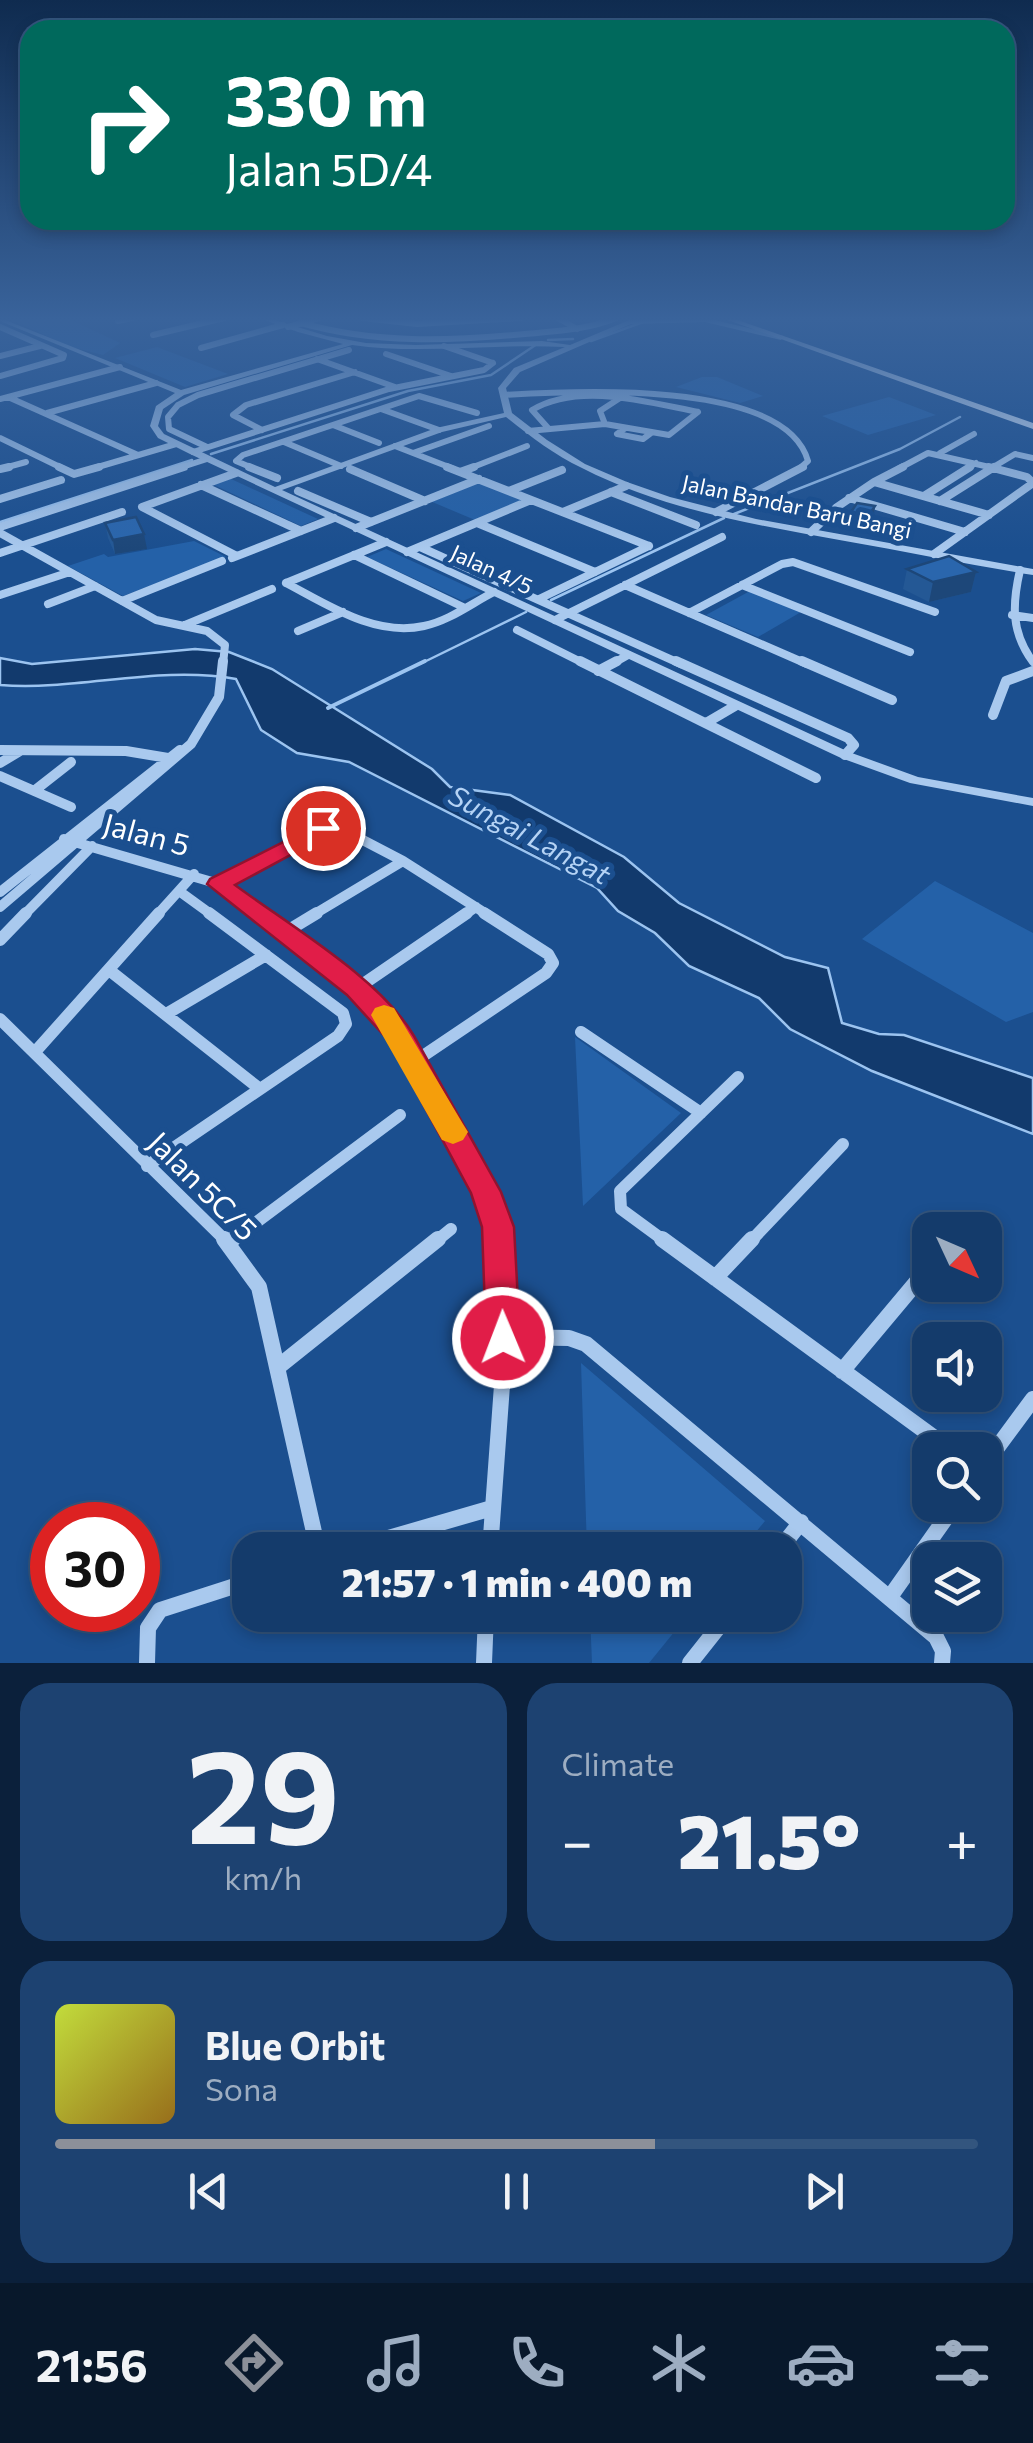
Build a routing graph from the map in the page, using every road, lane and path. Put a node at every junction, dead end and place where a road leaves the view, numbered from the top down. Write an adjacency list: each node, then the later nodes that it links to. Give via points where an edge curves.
1 (503, 395): 14 (street)
2 (111, 396): 13 (street)
3 (177, 396): 27 (street, via 154,418 160,436)
4 (197, 396): 30 (street, via 168,417 169,429)
5 (279, 396): 20 (street, via 232,415)
6 (369, 396): 20 (street)
7 (684, 396): 61 (street, via 782,428 803,445 808,460)
8 (948, 396): 16 (main road)
9 (4, 398): 13 (street)
10 (621, 398): 15 (street, via 600,410); 15 (street, via 698,412 669,435 642,439); 19 (street, via 538,404 532,410)
11 (381, 409): 12 (street, via 419,396); 17 (street); 21 (street)
12 (476, 413)
13 (46, 414): 33 (street)
14 (508, 414): 21 (street); 22 (street, Jalan Bandar Baru Bangi)
15 (605, 424): 19 (street)
16 (1033, 424)
17 (332, 425): 25 (street); 26 (street)
18 (489, 426): 31 (street)
19 (549, 429): 22 (street)
20 (262, 430): 30 (street)
21 (439, 430): 28 (street)
22 (528, 431): 49 (street, Jalan Bandar Baru Bangi)
23 (974, 434): 32 (street)
24 (0, 438): 33 (street, via 74,474)
25 (284, 441): 37 (street); 47 (street, via 236,461)
26 (379, 443)
27 (176, 444): 30 (street, Jalan 4/5); 33 (street)
28 (396, 446): 31 (street); 37 (street)
29 (527, 446): 41 (street)
30 (207, 453): 42 (street, Jalan 4/5); 68 (street)
31 (412, 453): 41 (street)
32 (939, 453): 36 (street); 46 (street)
33 (139, 455)
34 (1033, 458): 38 (street, via 1015,454)
35 (26, 462): 39 (street)
36 (976, 463): 38 (street); 53 (street)
37 (346, 468): 47 (street); 57 (street)
38 (992, 468): 44 (street); 58 (street)
39 (0, 470)
40 (562, 470): 51 (street)
41 (460, 472): 43 (street)
42 (236, 473): 47 (street, Jalan 4/5); 48 (street)
43 (479, 479): 51 (street); 57 (street)
44 (1031, 479): 62 (street)
45 (61, 480): 55 (street)
46 (874, 482): 53 (street); 54 (street)
47 (276, 484): 63 (street, Jalan 4/5)
48 (201, 485): 69 (street); 79 (street, via 142,506)
49 (626, 486): 52 (street); 61 (street, Jalan Bandar Baru Bangi)
50 (298, 491): 64 (street)
51 (509, 491): 56 (street)
52 (611, 492): 60 (street); 66 (street)
53 (924, 496): 58 (street)
54 (849, 498): 70 (street); 71 (street)
55 (0, 499)
56 (532, 500): 60 (street); 65 (street)
57 (425, 501): 64 (street)
58 (940, 501): 62 (street)
59 (122, 512): 74 (street)
60 (563, 512): 81 (street, via 649,546)
61 (716, 512): 70 (street, Jalan Bandar Baru Bangi)
62 (989, 515): 71 (street)
63 (334, 518): 67 (street, Jalan 4/5); 69 (street)
64 (371, 522): 67 (street)
65 (477, 523): 75 (street); 81 (street)
66 (696, 524)
67 (356, 528): 73 (street, Jalan 4/5)
68 (0, 530): 74 (street)
69 (301, 531): 79 (street)
70 (811, 532): 77 (street, Jalan Bandar Baru Bangi)
71 (965, 532): 77 (street)
72 (722, 537): 87 (street)
73 (386, 542): 75 (street, Jalan 4/5); 78 (street)
74 (23, 546): 76 (street); 80 (street)
75 (413, 549): 89 (street, Jalan 4/5); 91 (street)
76 (0, 553)
77 (934, 554): 83 (street, Jalan Bandar Baru Bangi)
78 (354, 555): 94 (street); 95 (street, via 286,584)
79 (230, 558): 92 (street)
80 (70, 572): 86 (street); 90 (street)
81 (595, 572): 91 (street)
82 (1033, 572): 83 (street, Jalan Bandar Baru Bangi)
83 (1019, 574): 84 (street); 99 (street)
84 (1033, 581)
85 (742, 585): 96 (street, via 782,564 804,564); 98 (street); 105 (street)
86 (95, 586): 92 (street); 93 (street)
87 (625, 586): 97 (street); 98 (street)
88 (272, 589): 102 (street)
89 (494, 592): 94 (street); 101 (street, Jalan 4/5)
90 (0, 595)
91 (538, 599): 97 (street)
92 (122, 601): 102 (street, via 160,622)
93 (48, 604)
94 (463, 607): 95 (street, via 424,626 372,624)
95 (343, 612): 104 (street)
96 (934, 612)
97 (570, 613): 101 (street); 117 (street, via 848,738 854,745)
98 (689, 613): 110 (street)
99 (1012, 615): 100 (street); 107 (street, via 1020,648)
100 (1033, 618)
101 (555, 620): 106 (street, Jalan 4/5)
102 (184, 626): 118 (street, via 216,635 225,645 219,697 191,744)
103 (517, 630): 109 (street)
104 (298, 631)
105 (910, 652)
106 (628, 654): 109 (street); 111 (street, Jalan 4/5)
107 (1033, 662)
108 (1033, 670): 112 (street, via 1006,682)
109 (598, 671): 113 (street)
110 (892, 700)
111 (735, 706): 113 (street); 117 (street, Jalan 4/5)
112 (993, 715)
113 (706, 723): 123 (street)
114 (0, 750): 115 (street)
115 (21, 750): 116 (street); 120 (street)
116 (149, 754): 118 (street); 121 (street)
117 (845, 755): 125 (street, Jalan 4/5, via 915,780)
118 (173, 756): 121 (street); 127 (street)
119 (72, 762): 124 (street)
120 (0, 763)
121 (151, 769): 127 (street)
122 (0, 776): 124 (street)
123 (816, 778)
124 (34, 790): 126 (street)
125 (1033, 802)
126 (71, 807)
127 (70, 840): 128 (street, Jalan 5); 133 (street); 134 (street)
128 (92, 846): 130 (street, Jalan 5); 137 (street)
129 (403, 861): 131 (street, via 334,824); 135 (street); 136 (street)
130 (194, 874): 131 (street, Jalan 5); 132 (street)
131 (218, 884): 136 (street, Jalan 5)
132 (180, 891): 138 (street); 139 (street)
133 (0, 892)
134 (0, 907)
135 (476, 908): 140 (street); 145 (street, via 554,964)
136 (284, 933): 140 (street, Jalan 5)
137 (0, 940)
138 (266, 956): 141 (street); 147 (street, via 343,1013 346,1024)
139 (109, 970): 141 (street); 144 (street)
140 (356, 988): 145 (street, Jalan 5, via 390,1021)
141 (168, 1013): 147 (street)
142 (0, 1019): 144 (street, Jalan 5C/5)
143 (582, 1032): 148 (street)
144 (34, 1052): 151 (street, Jalan 5C/5)
145 (414, 1062): 156 (street, Jalan 5, via 486,1192 498,1227)
146 (738, 1078): 148 (street)
147 (260, 1089): 151 (street)
148 (701, 1113): 154 (street, via 620,1191 621,1209)
149 (400, 1116): 153 (street)
150 (843, 1144): 154 (street)
151 (147, 1166): 153 (street, Jalan 5C/5)
152 (451, 1229): 157 (street)
153 (228, 1243): 157 (street, Jalan 5C/5, via 259,1287)
154 (715, 1278): 158 (street)
155 (912, 1287): 158 (street)
156 (503, 1338): 162 (street, Jalan 5); 163 (street, via 586,1344)
157 (278, 1367): 165 (street, Jalan 5C/5)
158 (842, 1371): 160 (street)
159 (1033, 1399): 161 (street)
160 (926, 1432)
161 (1002, 1441)
162 (492, 1508): 166 (street); 167 (street, Jalan 5)
163 (801, 1522): 168 (street); 170 (street)
164 (944, 1522): 170 (street)
165 (314, 1532)
166 (409, 1532)
167 (491, 1532)
168 (793, 1532)
169 (232, 1586): 173 (street, via 150,1619)
170 (890, 1597): 176 (street, via 936,1637)
171 (485, 1632): 174 (street)
172 (715, 1632): 175 (street)
173 (147, 1663)
174 (484, 1663)
175 (690, 1663)
176 (942, 1663)

